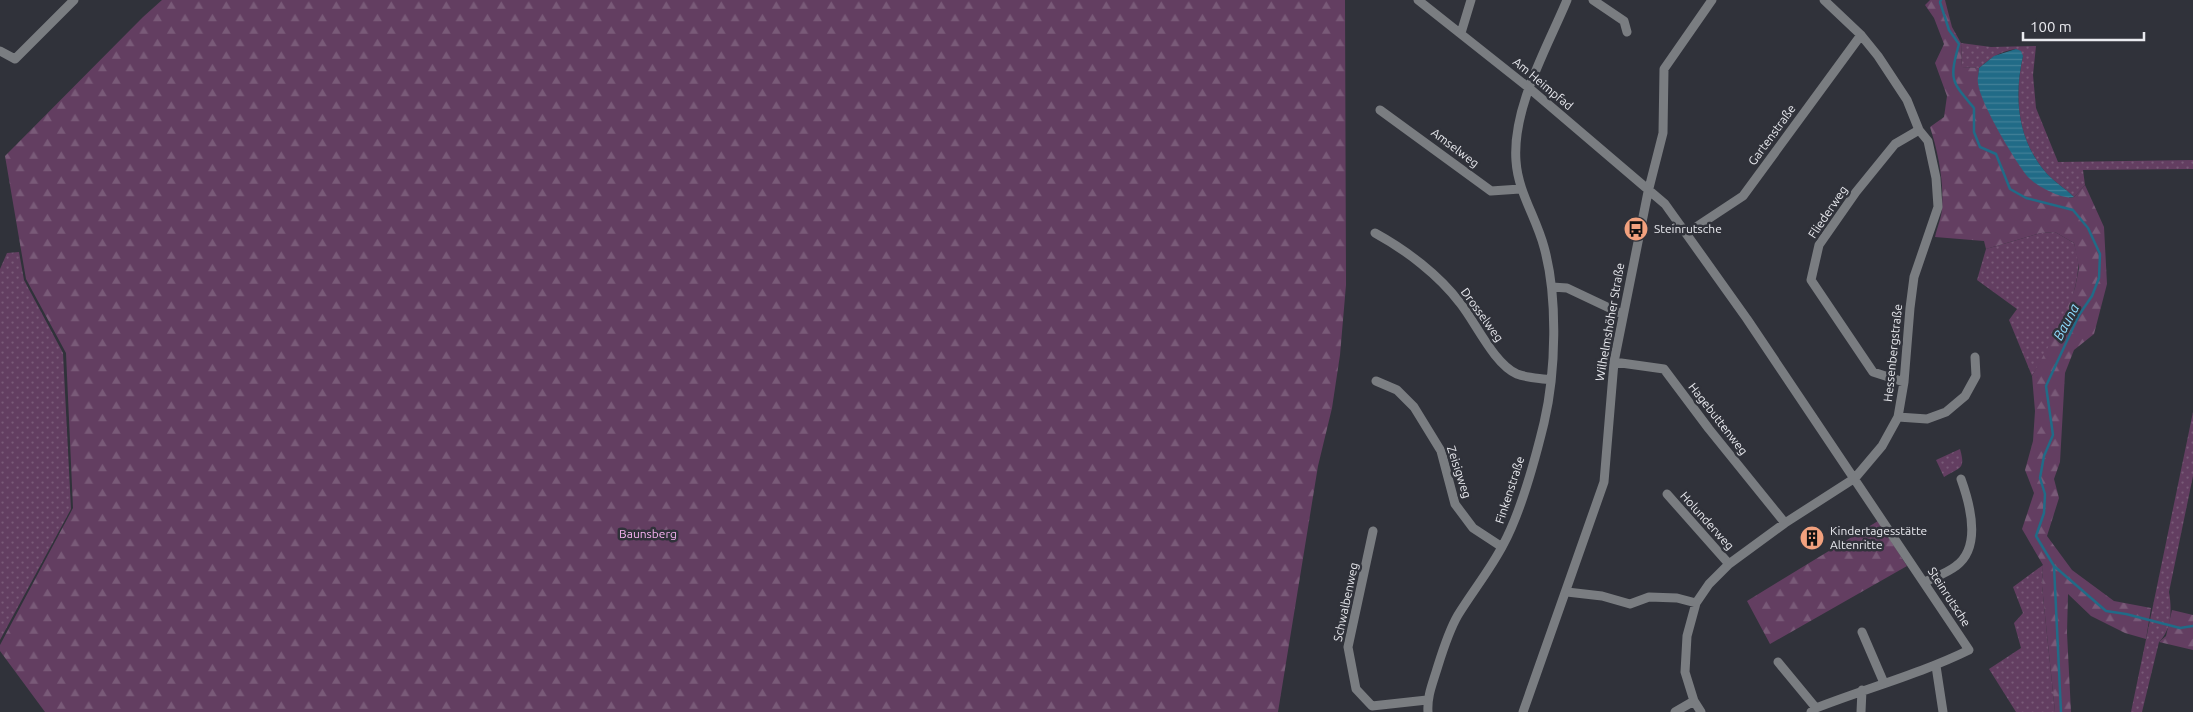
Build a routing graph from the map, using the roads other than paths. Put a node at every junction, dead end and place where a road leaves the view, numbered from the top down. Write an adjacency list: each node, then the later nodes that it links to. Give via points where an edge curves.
1 (74, 0): 11 (street, via 15,59)
2 (1418, 0): 8 (street, Am Heimpfad)
3 (1471, 0): 8 (street)
4 (1567, 0): 12 (street, Finkenstraße)
5 (1593, 0): 9 (street, via 1624,21)
6 (1712, 0): 16 (street, Wilhelmshöher Straße, via 1664,70 1663,133)
7 (1824, 0): 10 (street, Hessenbergstraße)
8 (1461, 32): 12 (street, Am Heimpfad)
9 (1627, 32)
10 (1861, 35): 14 (street, Hessenbergstraße, via 1893,77); 18 (street, Gartenstraße, via 1743,196)
11 (0, 51)
12 (1529, 88): 15 (street, Finkenstraße, via 1516,136); 16 (street, Am Heimpfad)
13 (1380, 110): 15 (street, Amselweg, via 1491,191)
14 (1919, 130): 25 (street, Hessenbergstraße, via 1928,141 1938,207 1914,277); 25 (street, Fliederweg, via 1895,144 1856,192 1819,244 1811,280 1873,372)
15 (1520, 189): 19 (street, Finkenstraße, via 1544,246)
16 (1648, 192): 18 (street, Steinrutsche, via 1665,204); 20 (street, Wilhelmshöher Straße)
17 (1375, 233): 23 (street, Drosselweg, via 1396,245 1436,277 1460,302 1501,362 1517,374)
18 (1687, 233): 27 (street, Steinrutsche)
19 (1552, 287): 20 (street, via 1567,288); 23 (street, Finkenstraße)
20 (1622, 314): 22 (street, Wilhelmshöher Straße)
21 (1975, 357): 26 (street, via 1976,376 1965,396 1946,412 1927,419)
22 (1614, 362): 30 (street, Hagebuttenweg, via 1664,369); 35 (street, Wilhelmshöher Straße, via 1604,482)
23 (1551, 380): 32 (street, Finkenstraße, via 1544,423 1515,521)
24 (1376, 382): 32 (street, Zeisigweg, via 1397,390 1414,407 1441,451 1455,504 1473,528)
25 (1904, 382): 26 (street, Hessenbergstraße)
26 (1898, 417): 27 (street, Hessenbergstraße, via 1882,446)
27 (1855, 478): 30 (street, Hessenbergstraße); 34 (street, Steinrutsche)
28 (1961, 479): 34 (street, via 1968,498 1972,532 1969,546 1956,566)
29 (1667, 494): 33 (street, Holunderweg)
30 (1785, 523): 33 (street, Hessenbergstraße)
31 (1373, 531): 44 (street, Schwalbenweg, via 1348,647 1356,689)
32 (1502, 547): 42 (street, Finkenstraße, via 1457,618)
33 (1729, 564): 36 (street, Hessenbergstraße)
34 (1925, 582): 39 (street, Steinrutsche, via 1969,650)
35 (1567, 592): 36 (street, via 1602,596 1630,604 1649,597 1677,598); 47 (street, Wilhelmshöher Straße)
36 (1696, 603): 43 (street, Hessenbergstraße, via 1687,636 1685,672)
37 (1862, 632): 40 (street)
38 (1778, 662): 45 (street)
39 (1936, 666): 40 (street); 51 (street)
40 (1884, 683): 41 (street)
41 (1862, 690): 45 (street); 50 (street)
42 (1427, 700): 44 (street, Schwalbenweg); 46 (street, Finkenstraße)
43 (1694, 701): 48 (street); 49 (street, Hessenbergstraße)
44 (1370, 709)
45 (1814, 710)
46 (1428, 712)
47 (1523, 712)
48 (1675, 712)
49 (1701, 712)
50 (1861, 712)
51 (1943, 712)

